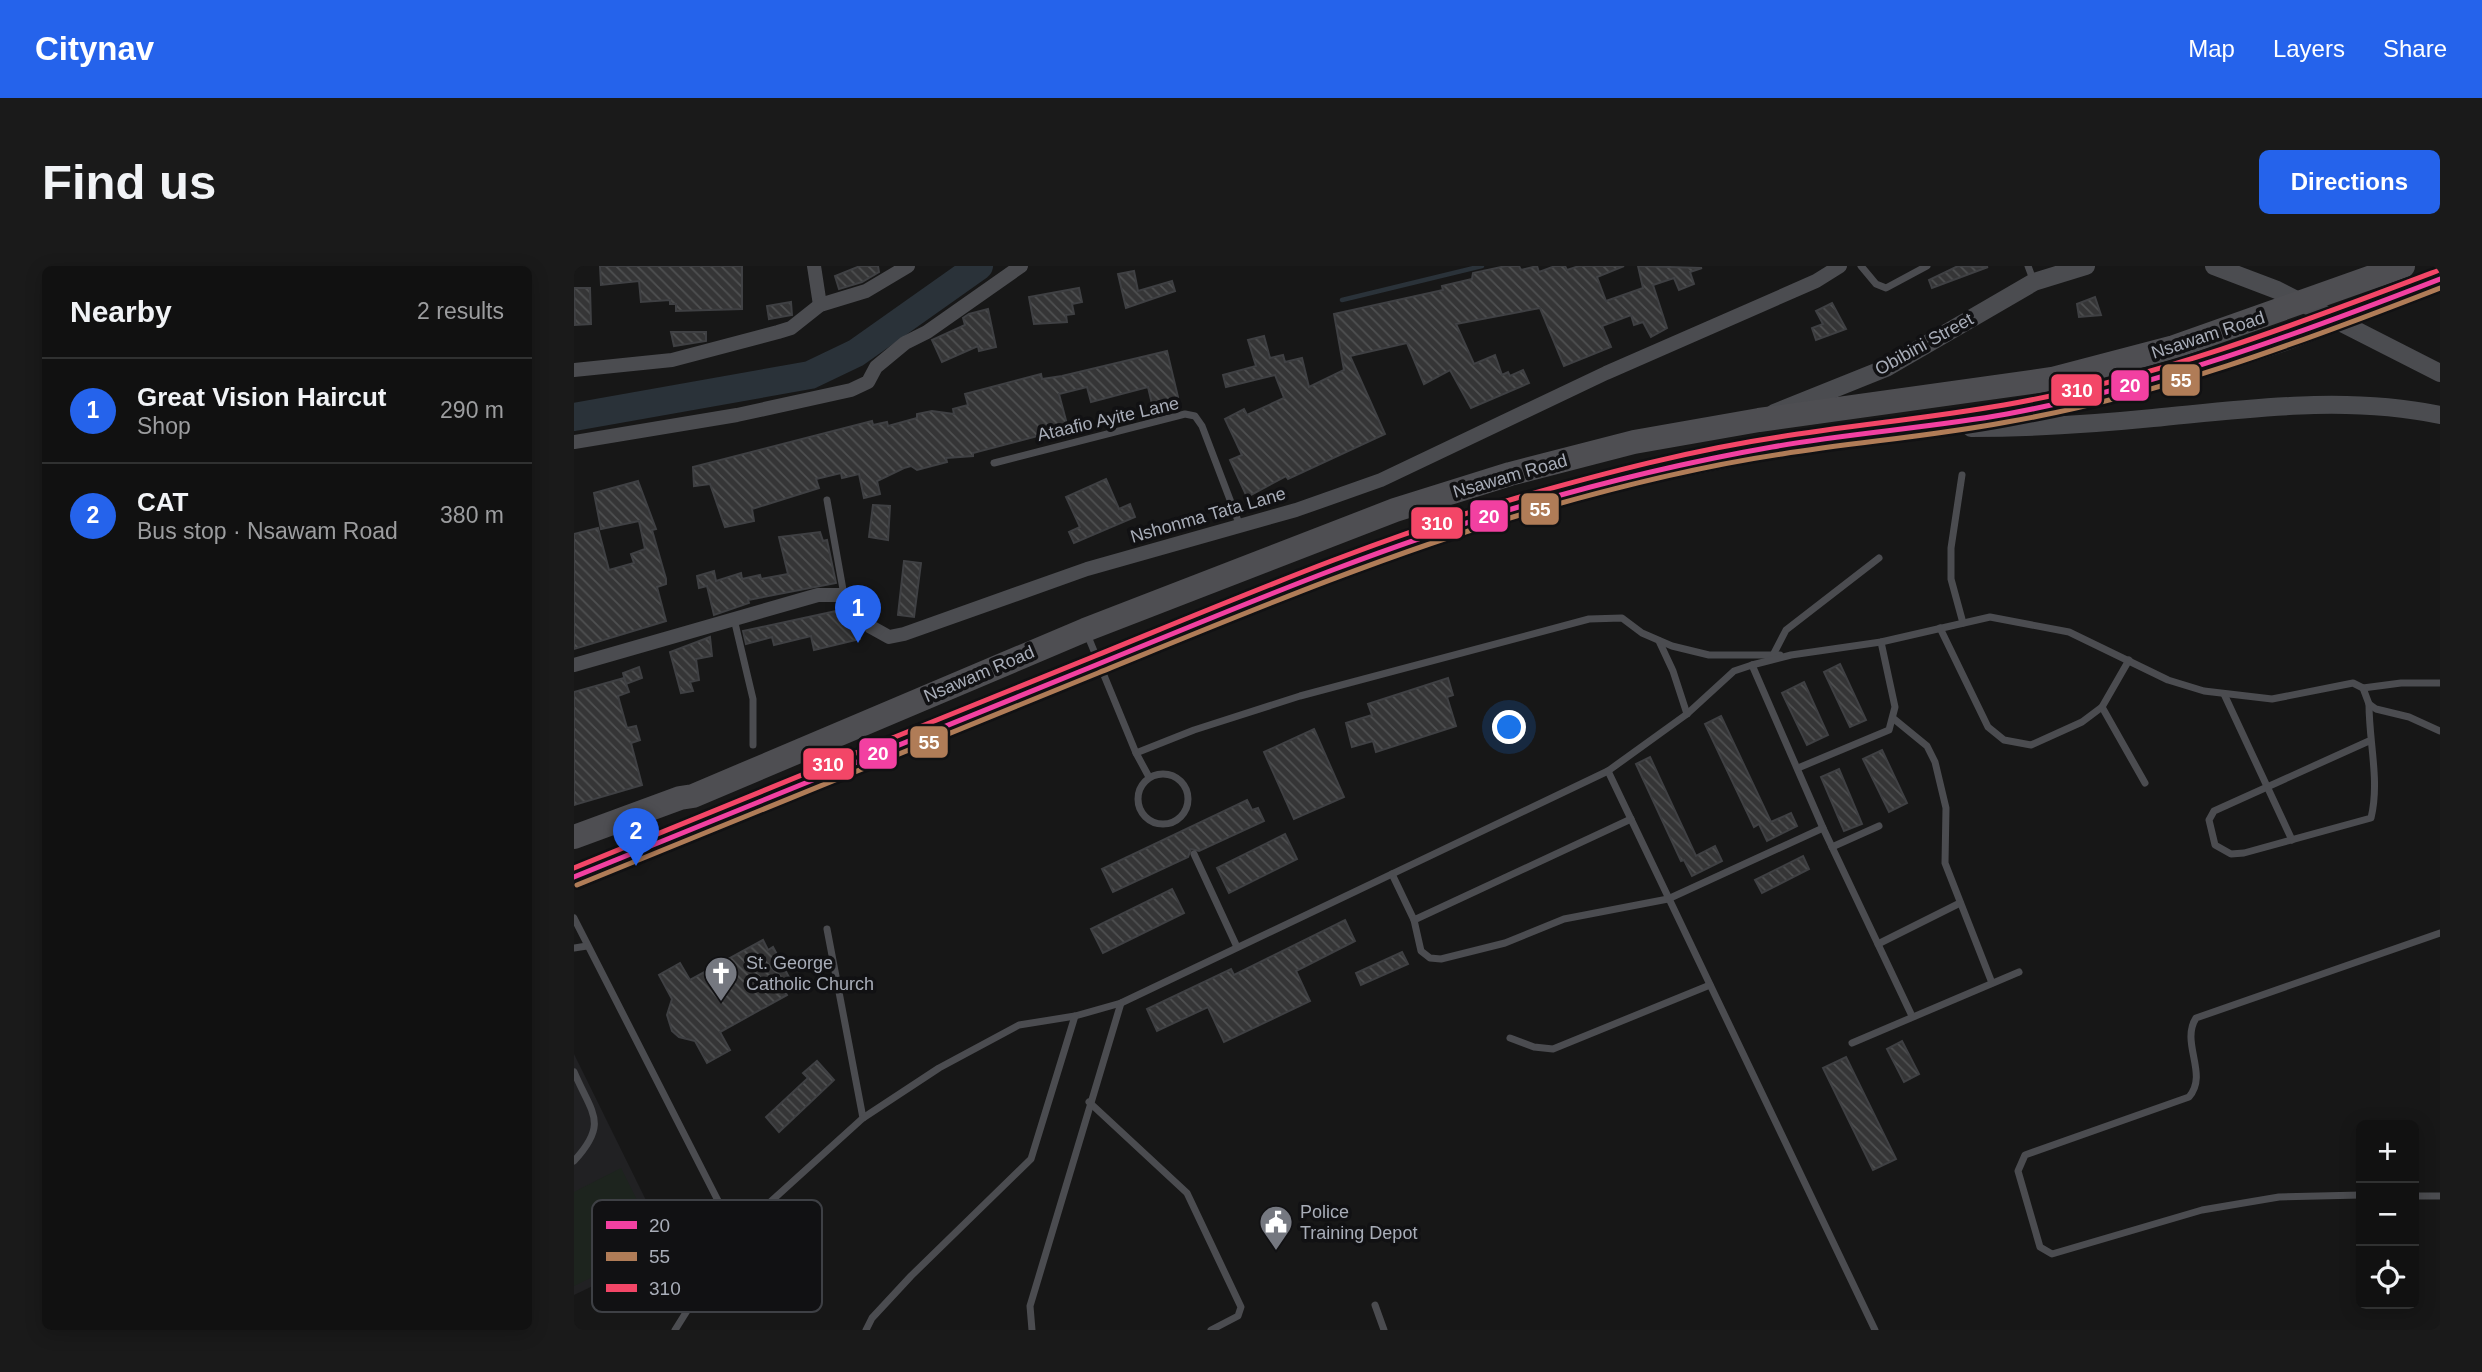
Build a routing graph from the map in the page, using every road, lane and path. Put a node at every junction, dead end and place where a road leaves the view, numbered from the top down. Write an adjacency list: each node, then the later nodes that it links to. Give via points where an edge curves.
1 (814, 266): 13 (street)
2 (908, 266): 13 (street, via 866,290)
3 (1021, 266): 19 (street, via 905,343 876,367 868,382 852,390)
4 (1840, 266): 23 (street, Nshonma Tata Lane, via 1381,480)
5 (1861, 266): 6 (lane, via 1876,284 1886,288)
6 (1927, 266)
7 (2087, 266): 11 (street, Obibini Street)
8 (2214, 266): 15 (street, via 2277,290)
9 (2402, 266): 10 (highway, Nsawam Road)
10 (2366, 273): 17 (highway, Nsawam Road, via 2266,317 2052,379)
11 (2031, 274): 17 (street, Obibini Street, via 1886,368)
12 (2429, 278): 18 (highway, Nsawam Road, via 2284,339 2205,365 2090,396)
13 (820, 305): 14 (street, via 791,328 778,332 672,360)
14 (574, 370)
15 (2440, 373)
16 (2440, 415): 18 (street, via 2373,405 2329,405 2253,407 2014,428)
17 (1759, 420): 29 (highway, Nsawam Road, via 1634,442 1510,474 1395,510)
18 (1919, 427): 37 (highway, Nsawam Road, via 1749,451 1632,475 1517,507 1407,542 1267,595)
19 (574, 442)
20 (994, 463): 23 (lane, Ataafio Ayite Lane, via 1185,414 1195,416)
21 (1962, 475): 27 (lane, via 1951,579)
22 (827, 500): 25 (lane)
23 (1240, 527): 25 (street, Nshonma Tata Lane, via 1087,569 889,637 871,627)
24 (1880, 558): 32 (lane, via 1786,631)
25 (844, 595): 26 (street, via 818,595)
26 (734, 619): 35 (street); 47 (lane, via 753,699)
27 (1963, 623): 28 (lane); 34 (lane, via 1990,617 2030,622 2069,632)
28 (1940, 628): 31 (lane); 42 (lane, via 1988,727 2004,740 2031,745 2082,722)
29 (1086, 630): 37 (lane); 59 (highway, Nsawam Road, via 693,796)
30 (1659, 641): 32 (lane, via 1709,655); 43 (lane); 48 (lane, via 1622,618 1589,619 1300,696)
31 (1881, 642): 33 (lane); 44 (lane)
32 (1773, 655): 33 (lane)
33 (1791, 655): 36 (lane)
34 (2129, 660): 40 (lane, via 2168,680); 42 (lane)
35 (574, 665)
36 (1752, 665): 43 (lane, via 1718,683); 49 (lane)
37 (1098, 666): 48 (lane); 64 (highway, Nsawam Road)
38 (2440, 683): 39 (lane, via 2401,682)
39 (2363, 688): 40 (lane, via 2342,683 2272,699); 41 (lane)
40 (2224, 694): 53 (lane)
41 (2369, 704): 45 (lane); 46 (lane)
42 (2102, 707): 52 (lane)
43 (1687, 714): 50 (lane)
44 (1894, 719): 49 (lane, via 1889,730); 66 (lane, via 1927,746 1935,762 1946,808 1945,863)
45 (2440, 731)
46 (2369, 741): 53 (lane); 60 (lane, via 2377,794 2371,818)
47 (753, 745)
48 (1136, 753): 51 (lane)
49 (1798, 768): 57 (lane)
50 (1608, 771): 54 (lane); 63 (lane)
51 (1149, 777): 55 (lane, via 1171,775 1187,790 1185,812); 55 (lane, via 1140,787 1137,801 1141,814 1152,823)
52 (2145, 783)
53 (2268, 786): 60 (lane); 60 (lane, via 2214,811 2209,820 2215,845 2231,854)
54 (1631, 819): 65 (lane); 68 (lane)
55 (1178, 820): 58 (lane)
56 (1879, 826): 61 (lane)
57 (1823, 828): 61 (lane); 65 (lane)
58 (1183, 830)
59 (574, 837)
60 (2292, 839)
61 (1832, 847): 71 (lane)
62 (1194, 854): 73 (lane)
63 (1392, 874): 68 (lane); 73 (lane)
64 (574, 877)
65 (1668, 898): 68 (lane, via 1564,919 1506,943 1441,959 1421,951); 77 (lane)
66 (1960, 903): 71 (lane); 76 (lane)
67 (574, 918): 72 (lane)
68 (1414, 920)
69 (827, 929): 85 (lane)
70 (2440, 933): 87 (lane, via 2196,1018 2190,1037 2197,1080 2189,1097 2025,1156 2018,1171 2040,1247 2052,1254 2202,1210 2279,1197)
71 (1878, 944): 80 (lane)
72 (587, 946): 74 (lane); 90 (lane)
73 (1237, 947): 78 (lane)
74 (574, 948)
75 (2019, 972): 76 (lane)
76 (1992, 983): 80 (lane)
77 (1710, 985): 81 (lane, via 1553,1049); 99 (lane)
78 (1121, 1003): 79 (lane); 84 (lane)
79 (1075, 1016): 85 (lane, via 1019,1025 939,1068); 95 (lane, via 1031,1159 911,1276)
80 (1912, 1016): 82 (lane)
81 (1510, 1038)
82 (1852, 1043)
83 (574, 1072): 86 (lane, via 597,1125 592,1141)
84 (1089, 1102): 96 (lane, via 1030,1306); 97 (lane, via 1187,1194 1241,1307 1238,1316)
85 (863, 1118): 91 (lane)
86 (574, 1161)
87 (2356, 1195)
88 (2419, 1196): 89 (lane)
89 (2440, 1196)
90 (718, 1200)
91 (773, 1200)
92 (1375, 1305): 98 (lane)
93 (686, 1312): 94 (lane)
94 (675, 1330)
95 (866, 1330)
96 (1032, 1330)
97 (1211, 1330)
98 (1384, 1330)
99 (1875, 1330)

